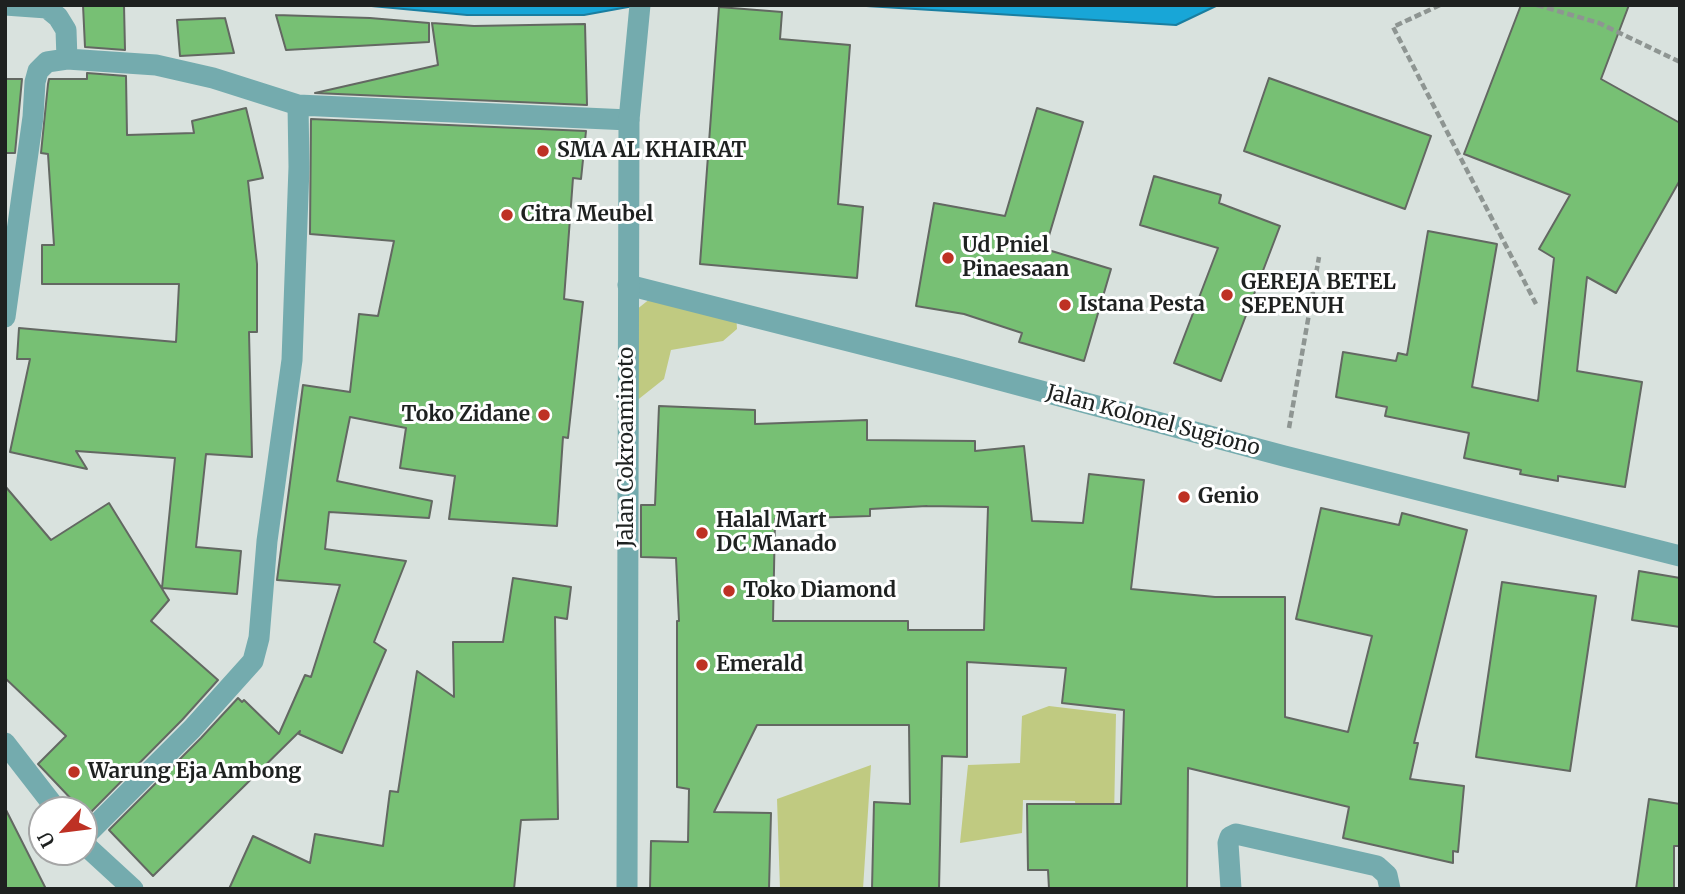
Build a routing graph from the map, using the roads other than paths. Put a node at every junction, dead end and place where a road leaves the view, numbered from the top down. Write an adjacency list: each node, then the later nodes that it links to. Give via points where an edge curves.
1 (5, 5): 3 (street, via 47,8 58,17 66,30)
2 (640, 5): 5 (street, Jalan Cokroaminoto)
3 (67, 59): 4 (street, via 156,65); 7 (street, via 47,62 35,82)
4 (298, 105): 5 (street); 11 (street, via 292,360 253,661)
5 (629, 120): 6 (street, Jalan Cokroaminoto)
6 (628, 285): 8 (street, Jalan Kolonel Sugiono); 14 (street, Jalan Cokroaminoto)
7 (5, 317)
8 (1680, 556)
9 (5, 743): 10 (street)
10 (46, 796)
11 (98, 823)
12 (98, 857): 13 (street)
13 (133, 889)
14 (627, 889)
15 (1231, 889): 16 (street, via 1228,843 1236,834 1377,866 1387,875)
16 (1390, 889)

